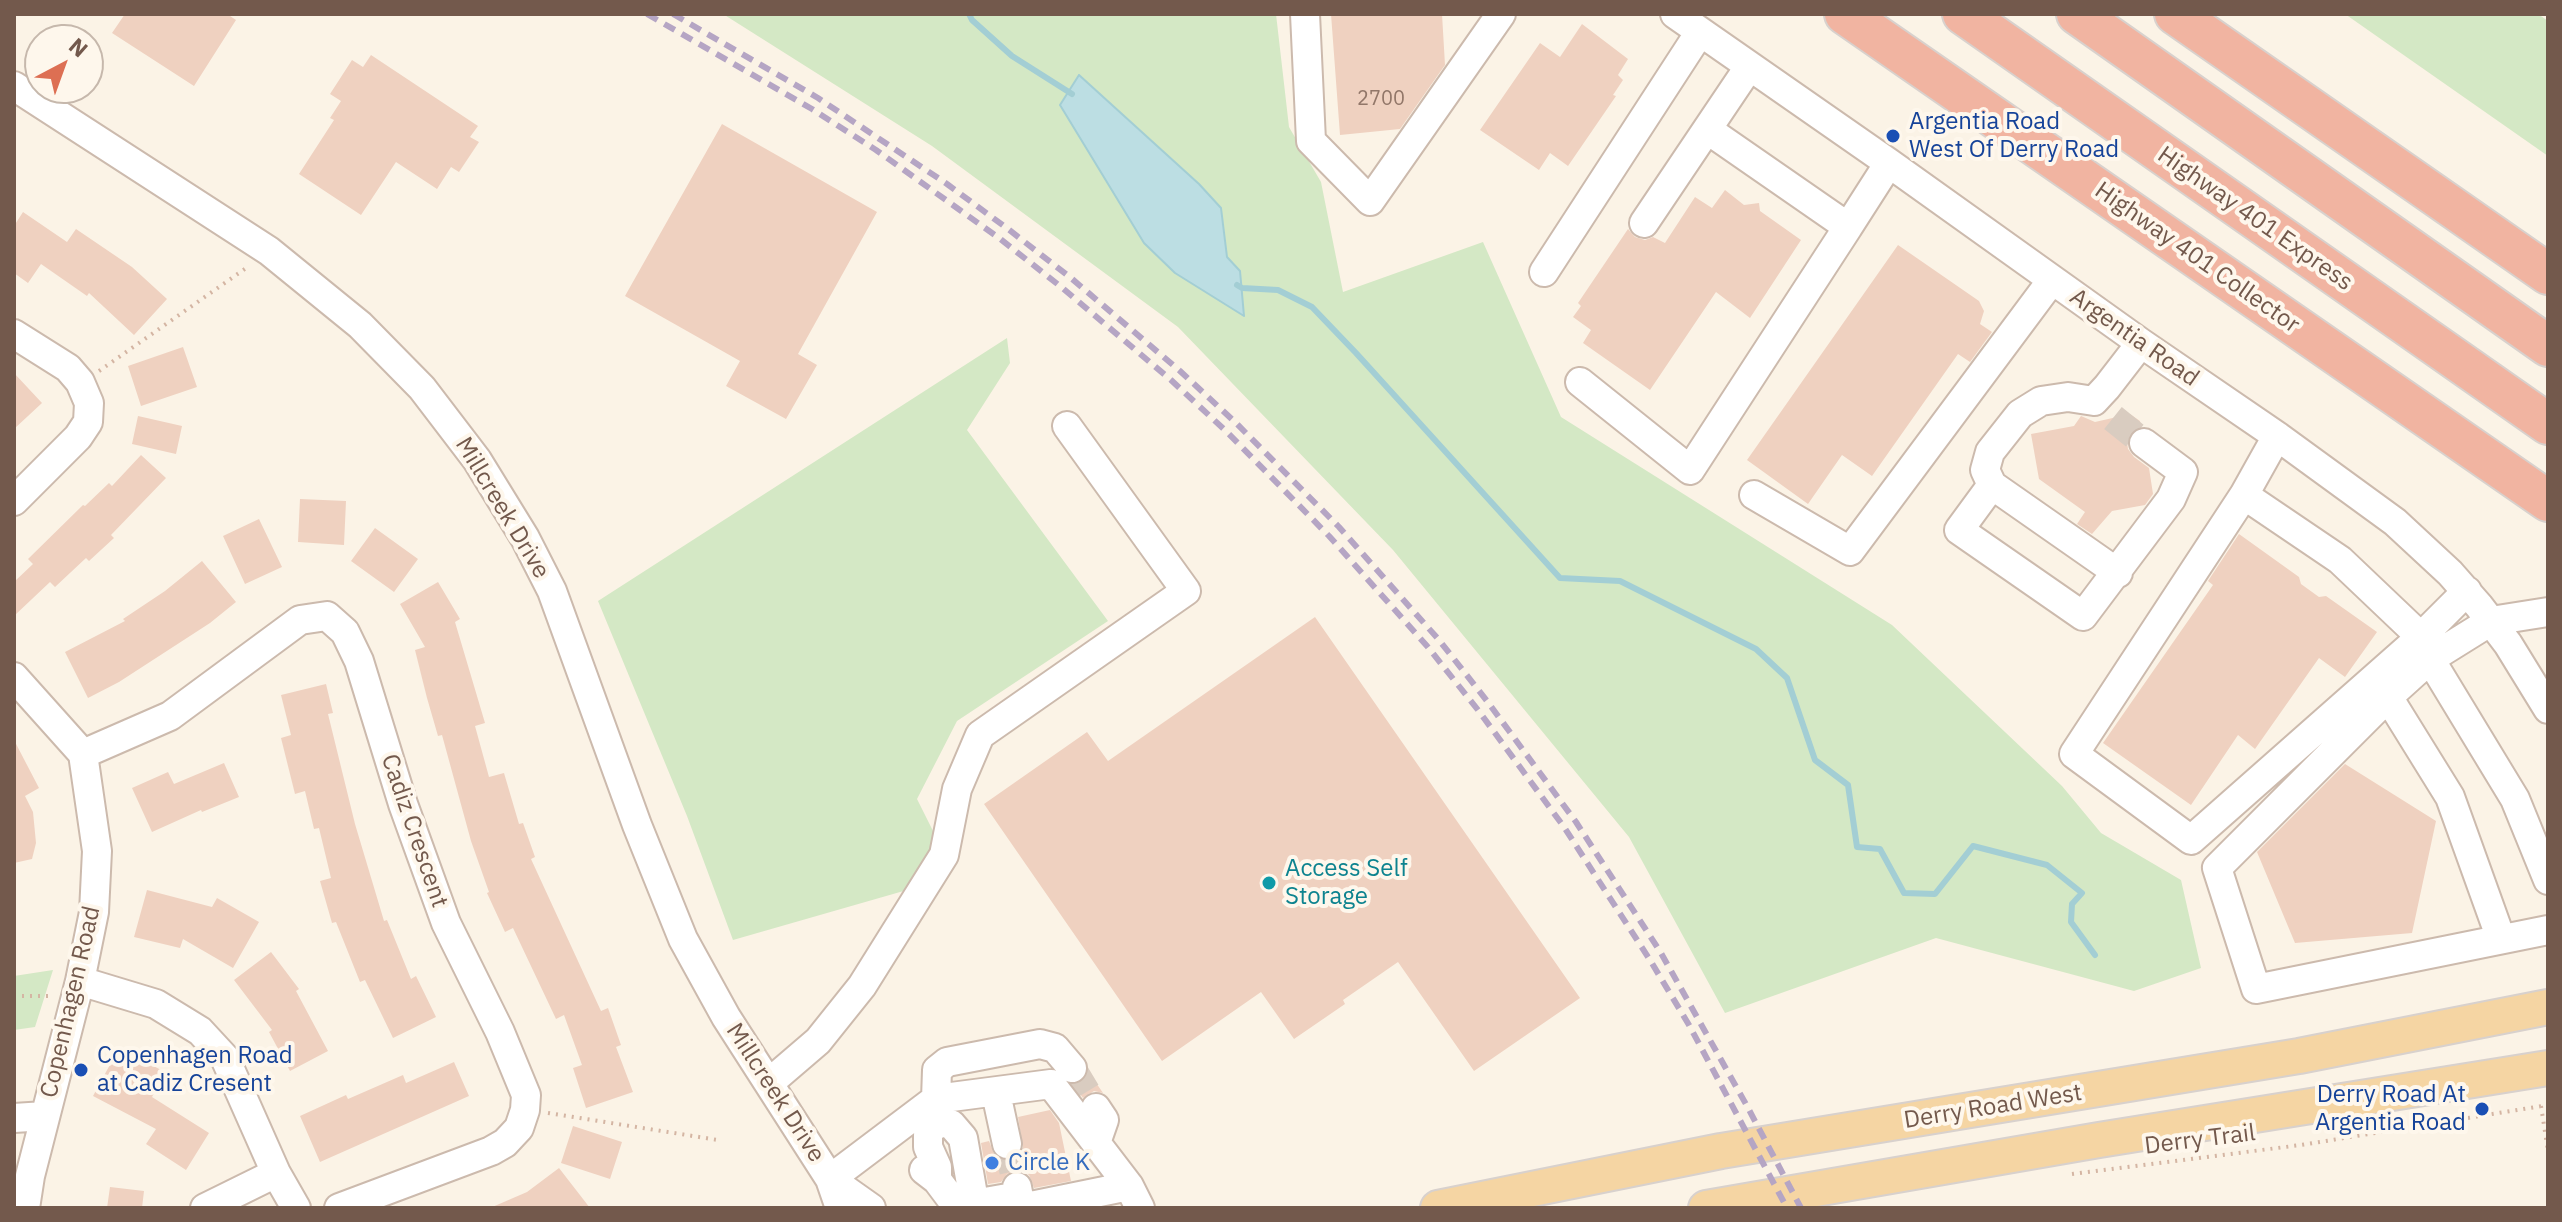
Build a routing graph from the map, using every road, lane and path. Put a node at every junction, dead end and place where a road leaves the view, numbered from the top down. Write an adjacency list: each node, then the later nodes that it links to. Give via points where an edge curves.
1 (1305, 14): 2 (street, via 1311,141 1370,201)
2 (1501, 14)
3 (1675, 14): 8 (street, Argentia Road)
4 (1845, 14): 32 (highway, Highway 401 Collector)
5 (1963, 14): 24 (highway, Highway 401 Express)
6 (2077, 14): 21 (highway)
7 (2175, 14): 17 (highway)
8 (1700, 32): 9 (street, Argentia Road); 16 (street)
9 (1749, 67): 11 (street); 12 (street, Argentia Road)
10 (14, 86): 15 (street, Millcreek Drive)
11 (1708, 130): 13 (street); 14 (street)
12 (1889, 163): 14 (street); 18 (street, Argentia Road)
13 (1644, 223)
14 (1848, 227): 23 (street, via 1690,470)
15 (269, 251): 22 (path); 51 (street, Millcreek Drive, via 360,325 422,388 477,460 517,525 552,591 683,939)
16 (1544, 272)
17 (2548, 274)
18 (2052, 280): 20 (street, Argentia Road); 29 (street, via 1850,551)
19 (14, 334): 22 (street, via 68,368)
20 (2141, 343): 26 (street, Argentia Road); 28 (street, via 2107,387 2103,409 2068,397 2041,401 2020,414 1990,452 1985,470)
21 (2548, 346)
22 (80, 382): 31 (street, via 89,403 88,422)
23 (1580, 382)
24 (2548, 424)
25 (1067, 426): 51 (street, via 1186,591 980,735 957,789 944,855 862,986 818,1041)
26 (2277, 436): 30 (street); 34 (street, Argentia Road, via 2395,522)
27 (2144, 443): 33 (street, via 2183,472 2171,499)
28 (1992, 485): 33 (street); 33 (street, via 1959,530 2083,616)
29 (1754, 495)
30 (2244, 495): 37 (street, via 2340,560); 37 (street, via 2074,754 2191,840)
31 (14, 501)
32 (2548, 501)
33 (2118, 573)
34 (2467, 591): 36 (street, Argentia Road); 37 (street)
35 (2548, 612): 36 (street)
36 (2491, 621): 37 (street); 40 (street, Argentia Road)
37 (2426, 648): 39 (street); 42 (street, via 2515,799)
38 (14, 677): 41 (street)
39 (2388, 697): 45 (street, via 2450,797); 45 (street, via 2217,868 2256,989)
40 (2548, 709)
41 (83, 754): 46 (street, Copenhagen Road, via 97,851 94,912); 57 (street, Cadiz Crescent, via 170,716 300,620 327,616 345,632 359,661 446,923 500,1032 526,1095)
42 (2538, 823): 43 (street)
43 (2548, 880)
44 (2548, 930): 45 (street)
45 (2501, 939)
46 (78, 989): 47 (path); 58 (street, Copenhagen Road); 65 (street, via 156,1004 200,1031 225,1058)
47 (14, 996)
48 (2548, 1007): 78 (main road, Derry Road West, via 2299,1056 1721,1151)
49 (1072, 1068): 53 (street, via 1055,1048 1040,1044 947,1062 937,1070)
50 (2548, 1068): 79 (main road, Derry Road West)
51 (769, 1083): 67 (street, Millcreek Drive)
52 (996, 1093): 53 (street); 62 (street, via 1051,1084); 63 (street)
53 (936, 1099): 60 (street)
54 (2548, 1105): 55 (path, Derry Trail)
55 (2541, 1106): 64 (path); 66 (path, Derry Trail, via 2301,1145)
56 (1096, 1108): 62 (street, via 1104,1120)
57 (525, 1110): 61 (path); 74 (street, via 519,1128 491,1151)
58 (45, 1116): 59 (street); 71 (street, Copenhagen Road)
59 (14, 1118)
60 (905, 1122): 67 (street); 68 (street, via 919,1167)
61 (718, 1140)
62 (1096, 1143): 69 (street)
63 (1007, 1144)
64 (2548, 1151)
65 (276, 1173): 72 (street); 73 (street)
66 (2063, 1175)
67 (830, 1179): 75 (street, Millcreek Drive); 76 (street, Millcreek Drive)
68 (937, 1180): 70 (street, via 928,1135 943,1122 963,1138 973,1195 985,1202); 77 (street)
69 (1135, 1197): 70 (street)
70 (1019, 1200)
71 (25, 1208)
72 (205, 1208)
73 (296, 1208)
74 (339, 1208)
75 (840, 1208)
76 (871, 1208)
77 (958, 1208)
78 (1438, 1208)
79 (1706, 1208)

